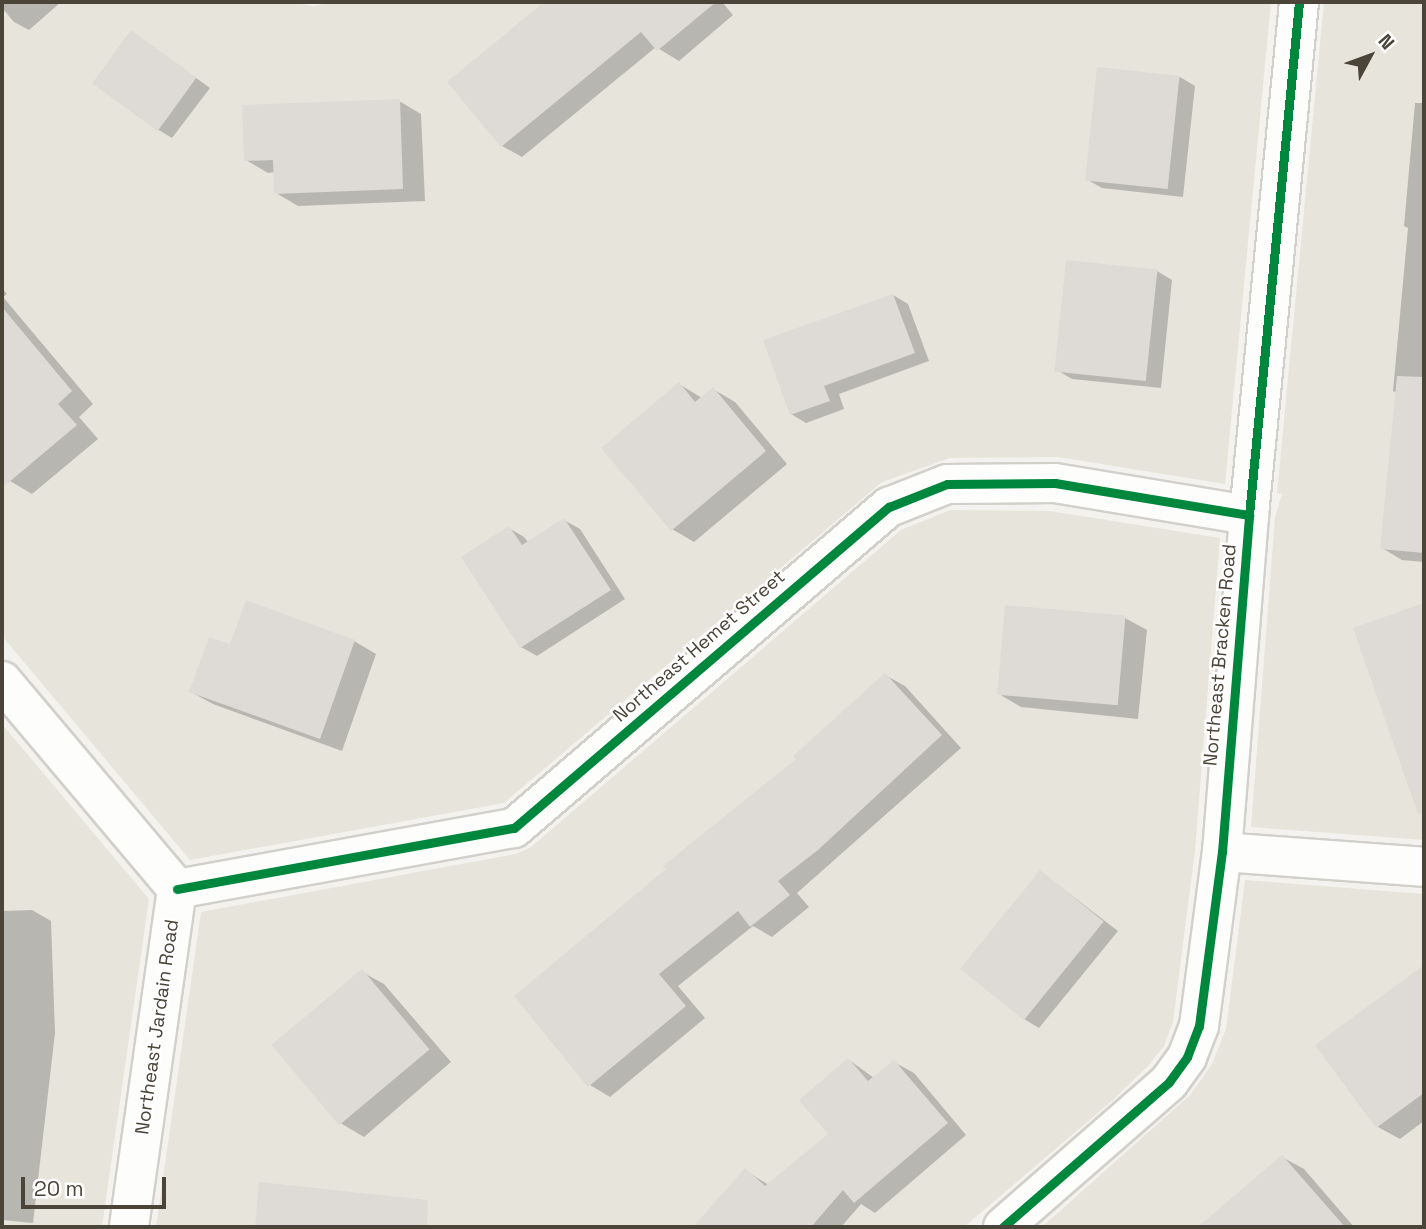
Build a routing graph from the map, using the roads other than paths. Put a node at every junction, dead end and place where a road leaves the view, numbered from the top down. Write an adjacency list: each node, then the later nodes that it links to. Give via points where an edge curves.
1 (1299, 2): 2 (street, Northeast Bracken Road)
2 (1249, 515): 4 (street, Northeast Bracken Road); 6 (street, Northeast Hemet Street, via 1055,483 947,484 889,507 514,828)
3 (2, 681): 6 (street)
4 (1222, 852): 5 (street); 8 (street, Northeast Bracken Road, via 1206,991 1187,1057 1169,1082 1129,1119)
5 (1424, 867)
6 (177, 889): 7 (street, Northeast Jardain Road)
7 (129, 1227)
8 (1003, 1227)

